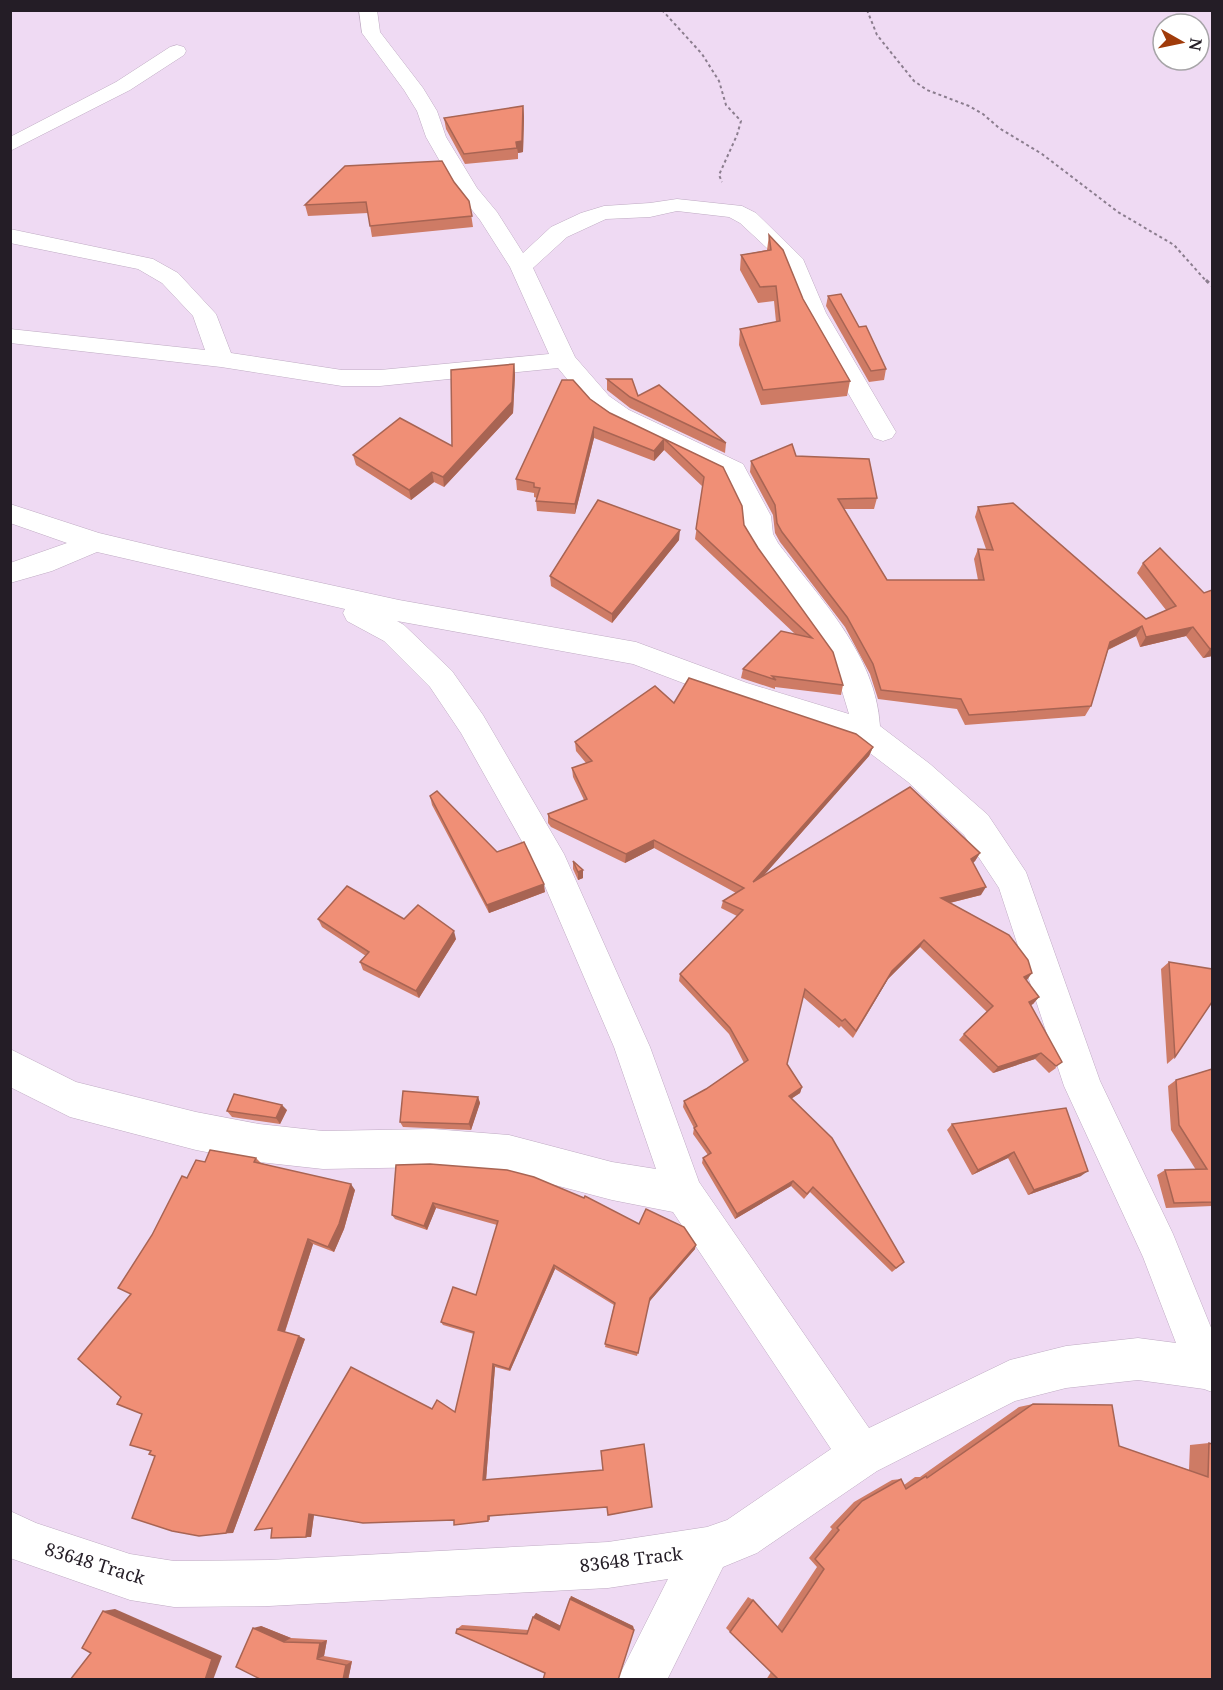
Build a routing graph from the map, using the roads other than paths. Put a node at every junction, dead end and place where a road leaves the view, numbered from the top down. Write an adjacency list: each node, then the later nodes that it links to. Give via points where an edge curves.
1 (368, 10): 5 (street, via 371,33 413,88 436,137)
2 (177, 51): 3 (street, via 123,86)
3 (10, 145)
4 (10, 236): 7 (street, via 145,264 170,278 204,314)
5 (521, 267): 8 (street); 9 (street, via 559,232 604,213 677,205 734,211 748,218 792,259 814,313)
6 (10, 336): 7 (street)
7 (221, 359): 8 (street, via 342,378 380,378)
8 (564, 360): 14 (street, via 600,402 620,416 734,470 757,516 759,534 768,550 847,657 864,712)
9 (883, 432)
10 (10, 513): 11 (street)
11 (95, 542): 12 (street); 13 (street)
12 (10, 573)
13 (321, 594): 14 (street, via 636,653 739,692); 16 (street, via 394,633 441,679 472,724 552,864 632,1047)
14 (865, 732): 17 (street, via 920,773 976,825 1014,882 1083,1086 1159,1248)
15 (10, 1067): 16 (street, via 70,1099 195,1131 323,1150 433,1148 509,1154 612,1181)
16 (684, 1194): 18 (street)
17 (1210, 1370): 18 (street, 83648 Track, via 1138,1359 1065,1367 1010,1381)
18 (861, 1455): 20 (street, 83648 Track, via 741,1537)
19 (10, 1533): 20 (street, 83648 Track, via 130,1577 174,1584 269,1583 608,1565)
20 (707, 1550): 21 (street)
21 (641, 1680)

